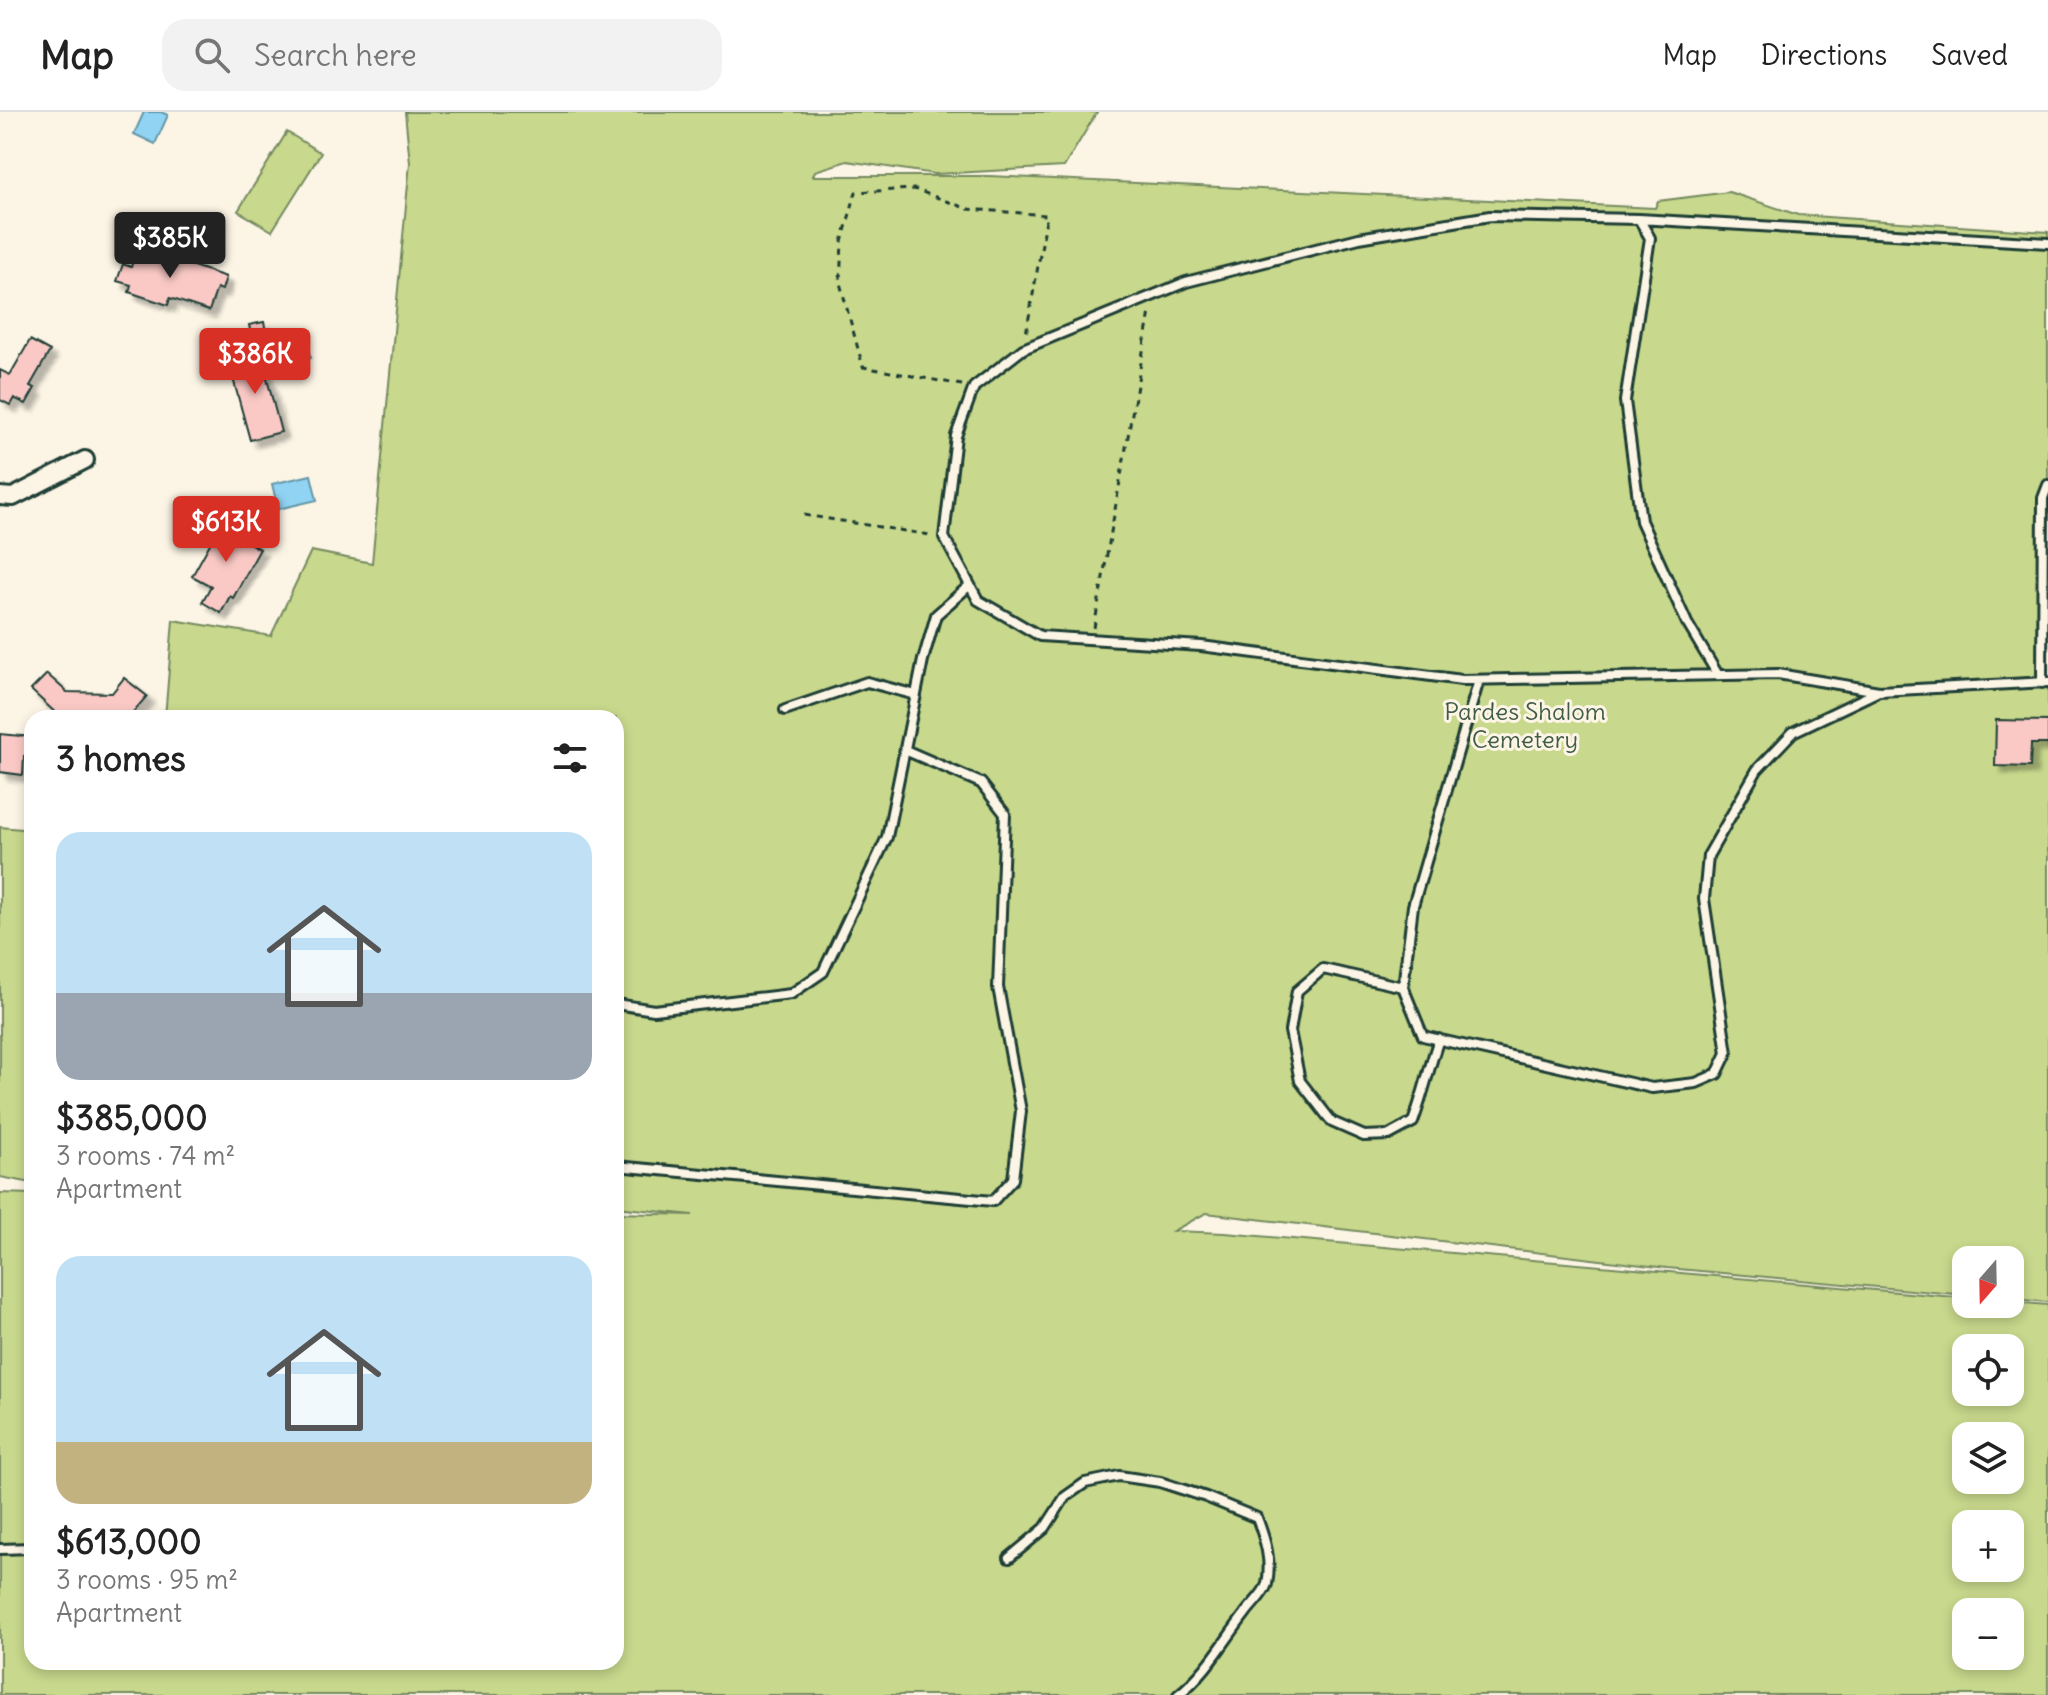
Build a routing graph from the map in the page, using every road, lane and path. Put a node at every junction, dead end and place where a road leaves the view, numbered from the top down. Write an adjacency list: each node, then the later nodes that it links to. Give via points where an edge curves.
1 (1639, 219): 2 (lane); 3 (lane, via 1490,216 1359,238 1186,282); 13 (lane, via 1650,238 1625,401 1641,521 1687,623)
2 (2048, 243)
3 (1153, 296): 4 (lane); 12 (path)
4 (1023, 349): 5 (lane); 5 (path, via 1047,215 968,209 914,189 856,192 842,242 840,283 863,367)
5 (974, 387): 10 (lane, via 956,436)
6 (85, 460): 8 (street, via 13,497)
7 (2048, 485): 15 (lane, via 2043,498)
8 (0, 496)
9 (804, 515): 10 (path)
10 (944, 537): 11 (lane)
11 (970, 585): 12 (lane, via 978,600 1040,636); 17 (lane, via 936,615)
12 (1092, 639): 14 (lane, via 1201,646)
13 (1718, 675): 14 (lane); 16 (lane, via 1778,674)
14 (1479, 680): 20 (lane, via 1413,906)
15 (2045, 682): 16 (lane)
16 (1879, 691): 22 (lane, via 1793,732 1757,770 1708,856 1704,899 1727,1053 1717,1074 1696,1083 1652,1088)
17 (916, 695): 18 (lane, via 867,682); 19 (lane)
18 (785, 710)
19 (905, 750): 21 (lane, via 887,837 823,972 791,994 654,1010); 23 (lane, via 981,783 1005,814 998,987 1021,1111 1013,1179 993,1201)
20 (1403, 987): 22 (lane, via 1423,1036); 22 (lane, via 1323,969 1297,991 1290,1031 1300,1081 1332,1122 1364,1136 1389,1135 1413,1122)
21 (624, 1005)
22 (1439, 1039)
23 (624, 1167)
24 (24, 1548): 25 (lane)
25 (0, 1549)
26 (1009, 1558): 27 (lane, via 1045,1528 1065,1497 1085,1483 1119,1476 1160,1482 1257,1518 1266,1540 1266,1587)
27 (1178, 1695)

